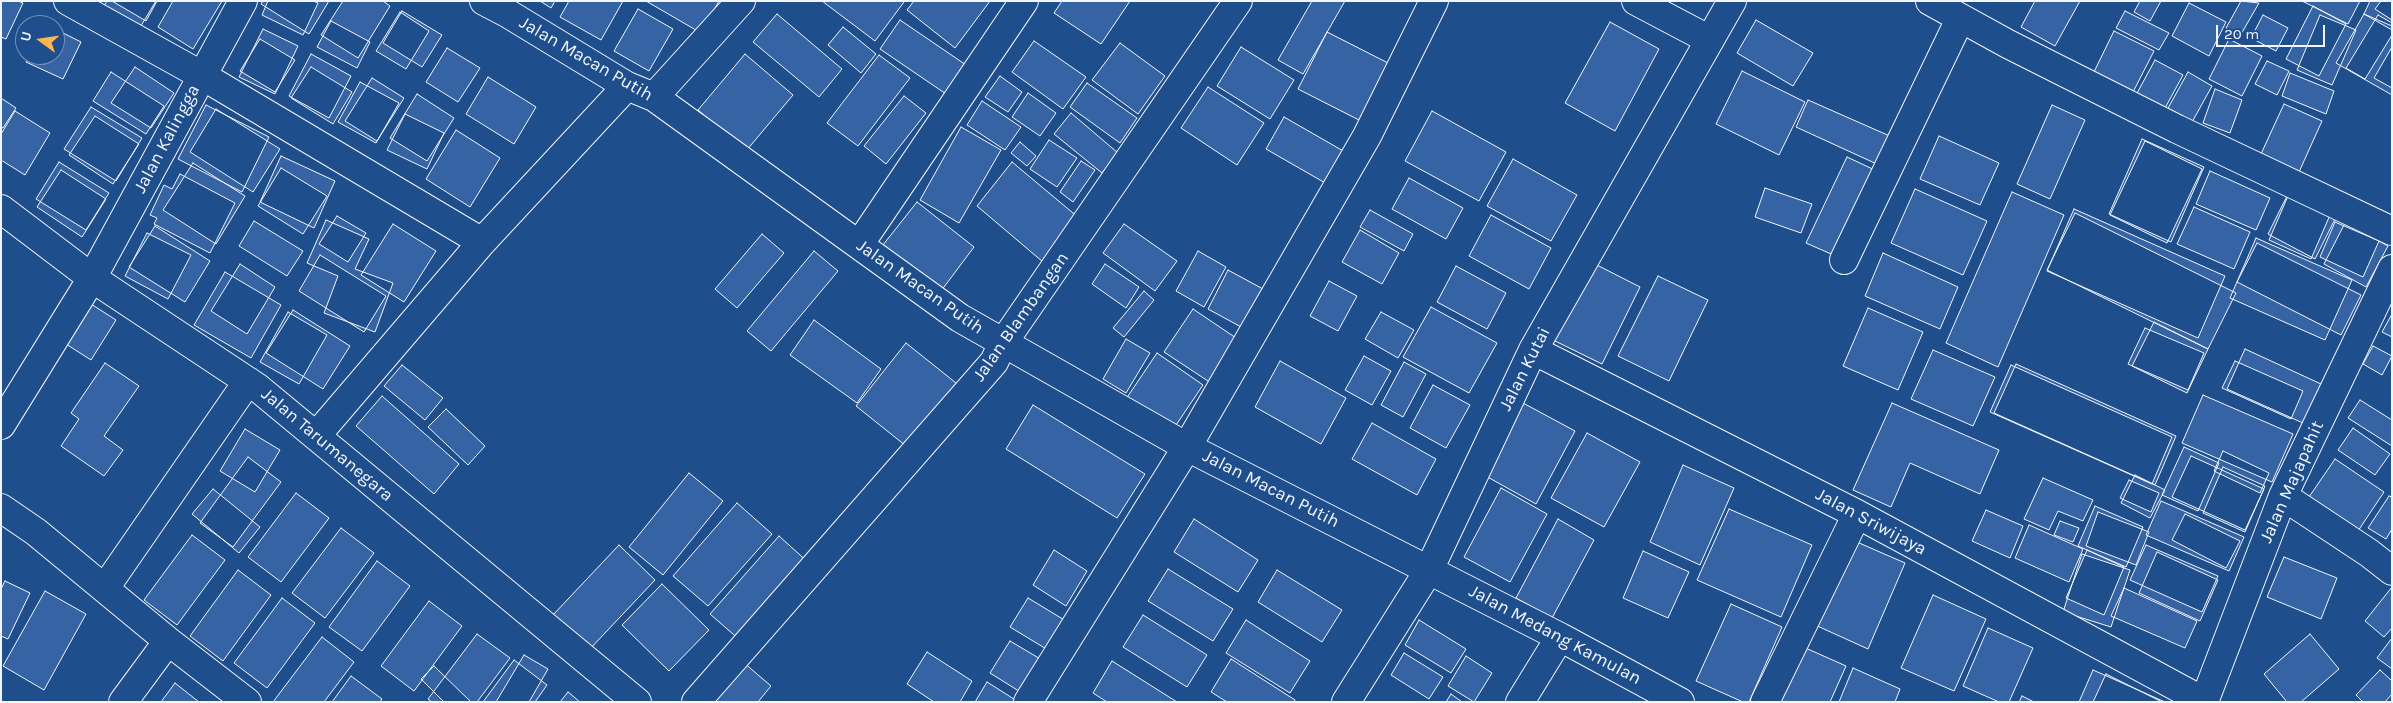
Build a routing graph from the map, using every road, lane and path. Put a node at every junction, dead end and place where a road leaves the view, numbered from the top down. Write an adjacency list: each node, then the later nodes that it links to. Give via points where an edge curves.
1 (68, 1): 13 (street)
2 (243, 1): 13 (street, Jalan Kalingga)
3 (484, 1): 14 (street, Jalan Macan Putih)
4 (741, 1): 15 (street)
5 (1024, 1): 19 (street)
6 (1238, 1): 23 (street, Jalan Blambangan)
7 (1434, 1): 28 (street, via 1367,136)
8 (1636, 1): 12 (street)
9 (1732, 1): 12 (street, Jalan Kutai)
10 (1930, 1): 11 (street)
11 (1960, 18): 17 (street, via 2177,130); 20 (street)
12 (1710, 40): 24 (street, Jalan Kutai)
13 (202, 75): 18 (street); 22 (street, Jalan Kalingga)
14 (627, 86): 15 (street, Jalan Macan Putih); 18 (street)
15 (654, 97): 19 (street, Jalan Macan Putih)
16 (1, 209): 22 (street, Jalan Tarumanegara)
17 (2392, 231)
18 (482, 242): 27 (street)
19 (859, 245): 23 (street, Jalan Macan Putih, via 960,318)
20 (1844, 260)
21 (2392, 269): 29 (street, Jalan Majapahit)
22 (92, 278): 25 (street, Jalan Tarumanegara); 26 (street, Jalan Kalingga)
23 (1003, 343): 28 (street, Jalan Macan Putih); 40 (street, Jalan Blambangan, via 994,362)
24 (1533, 350): 31 (street, Jalan Sriwijaya); 32 (street, Jalan Kutai)
25 (248, 381): 27 (street, Jalan Tarumanegara); 34 (street)
26 (1, 425)
27 (316, 436): 39 (street, Jalan Tarumanegara)
28 (1188, 447): 32 (street, Jalan Macan Putih); 41 (street)
29 (2283, 496): 33 (street, via 2369,552); 46 (street, Jalan Majapahit)
30 (1, 508): 34 (street)
31 (1858, 514): 45 (street); 46 (street, Jalan Sriwijaya)
32 (1429, 570): 35 (street, Jalan Medang Kamulan); 42 (street, Jalan Kutai)
33 (2392, 571)
34 (105, 588): 36 (street)
35 (1560, 637): 43 (street); 44 (street, Jalan Medang Kamulan)
36 (168, 641): 37 (street); 38 (street)
37 (123, 702)
38 (248, 702)
39 (637, 702)
40 (696, 702)
41 (1028, 702)
42 (1346, 702)
43 (1520, 702)
44 (1680, 702)
45 (1765, 702)
46 (2205, 702)

